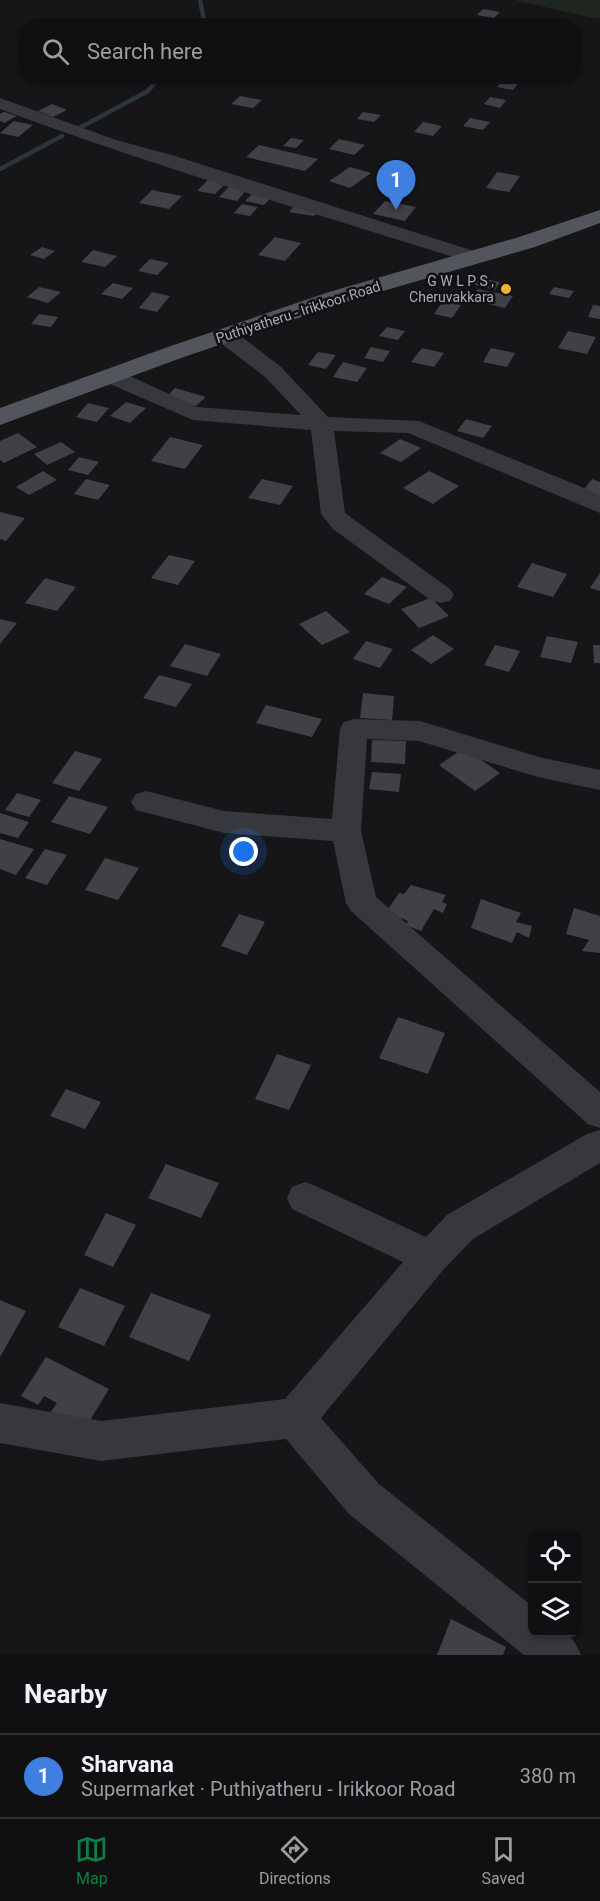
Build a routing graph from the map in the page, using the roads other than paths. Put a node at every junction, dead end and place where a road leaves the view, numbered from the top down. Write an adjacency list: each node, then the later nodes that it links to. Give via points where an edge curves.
1 (0, 103): 3 (street, via 110,144)
2 (600, 216): 3 (main road, Puthiyatheru - Irikkoor Road, via 527,243)
3 (473, 257): 4 (main road, Puthiyatheru - Irikkoor Road, via 337,297)
4 (226, 336): 5 (main road, Puthiyatheru - Irikkoor Road); 7 (street, via 273,372)
5 (111, 376): 6 (main road, Puthiyatheru - Irikkoor Road); 7 (street, via 193,413)
6 (0, 417)
7 (322, 424): 8 (street, via 411,426); 9 (street, via 333,514)
8 (600, 506)
9 (441, 595)
10 (600, 780): 12 (street, via 538,767 420,731 354,729)
11 (146, 802): 12 (street, via 224,822)
12 (346, 831): 13 (street, via 362,903)
13 (600, 1113)
14 (600, 1145): 16 (street, via 460,1227)
15 (305, 1198): 16 (street)
16 (431, 1257): 17 (street)
17 (295, 1418): 18 (street, via 101,1441); 19 (street, via 364,1499)
18 (0, 1423)
19 (559, 1655)

